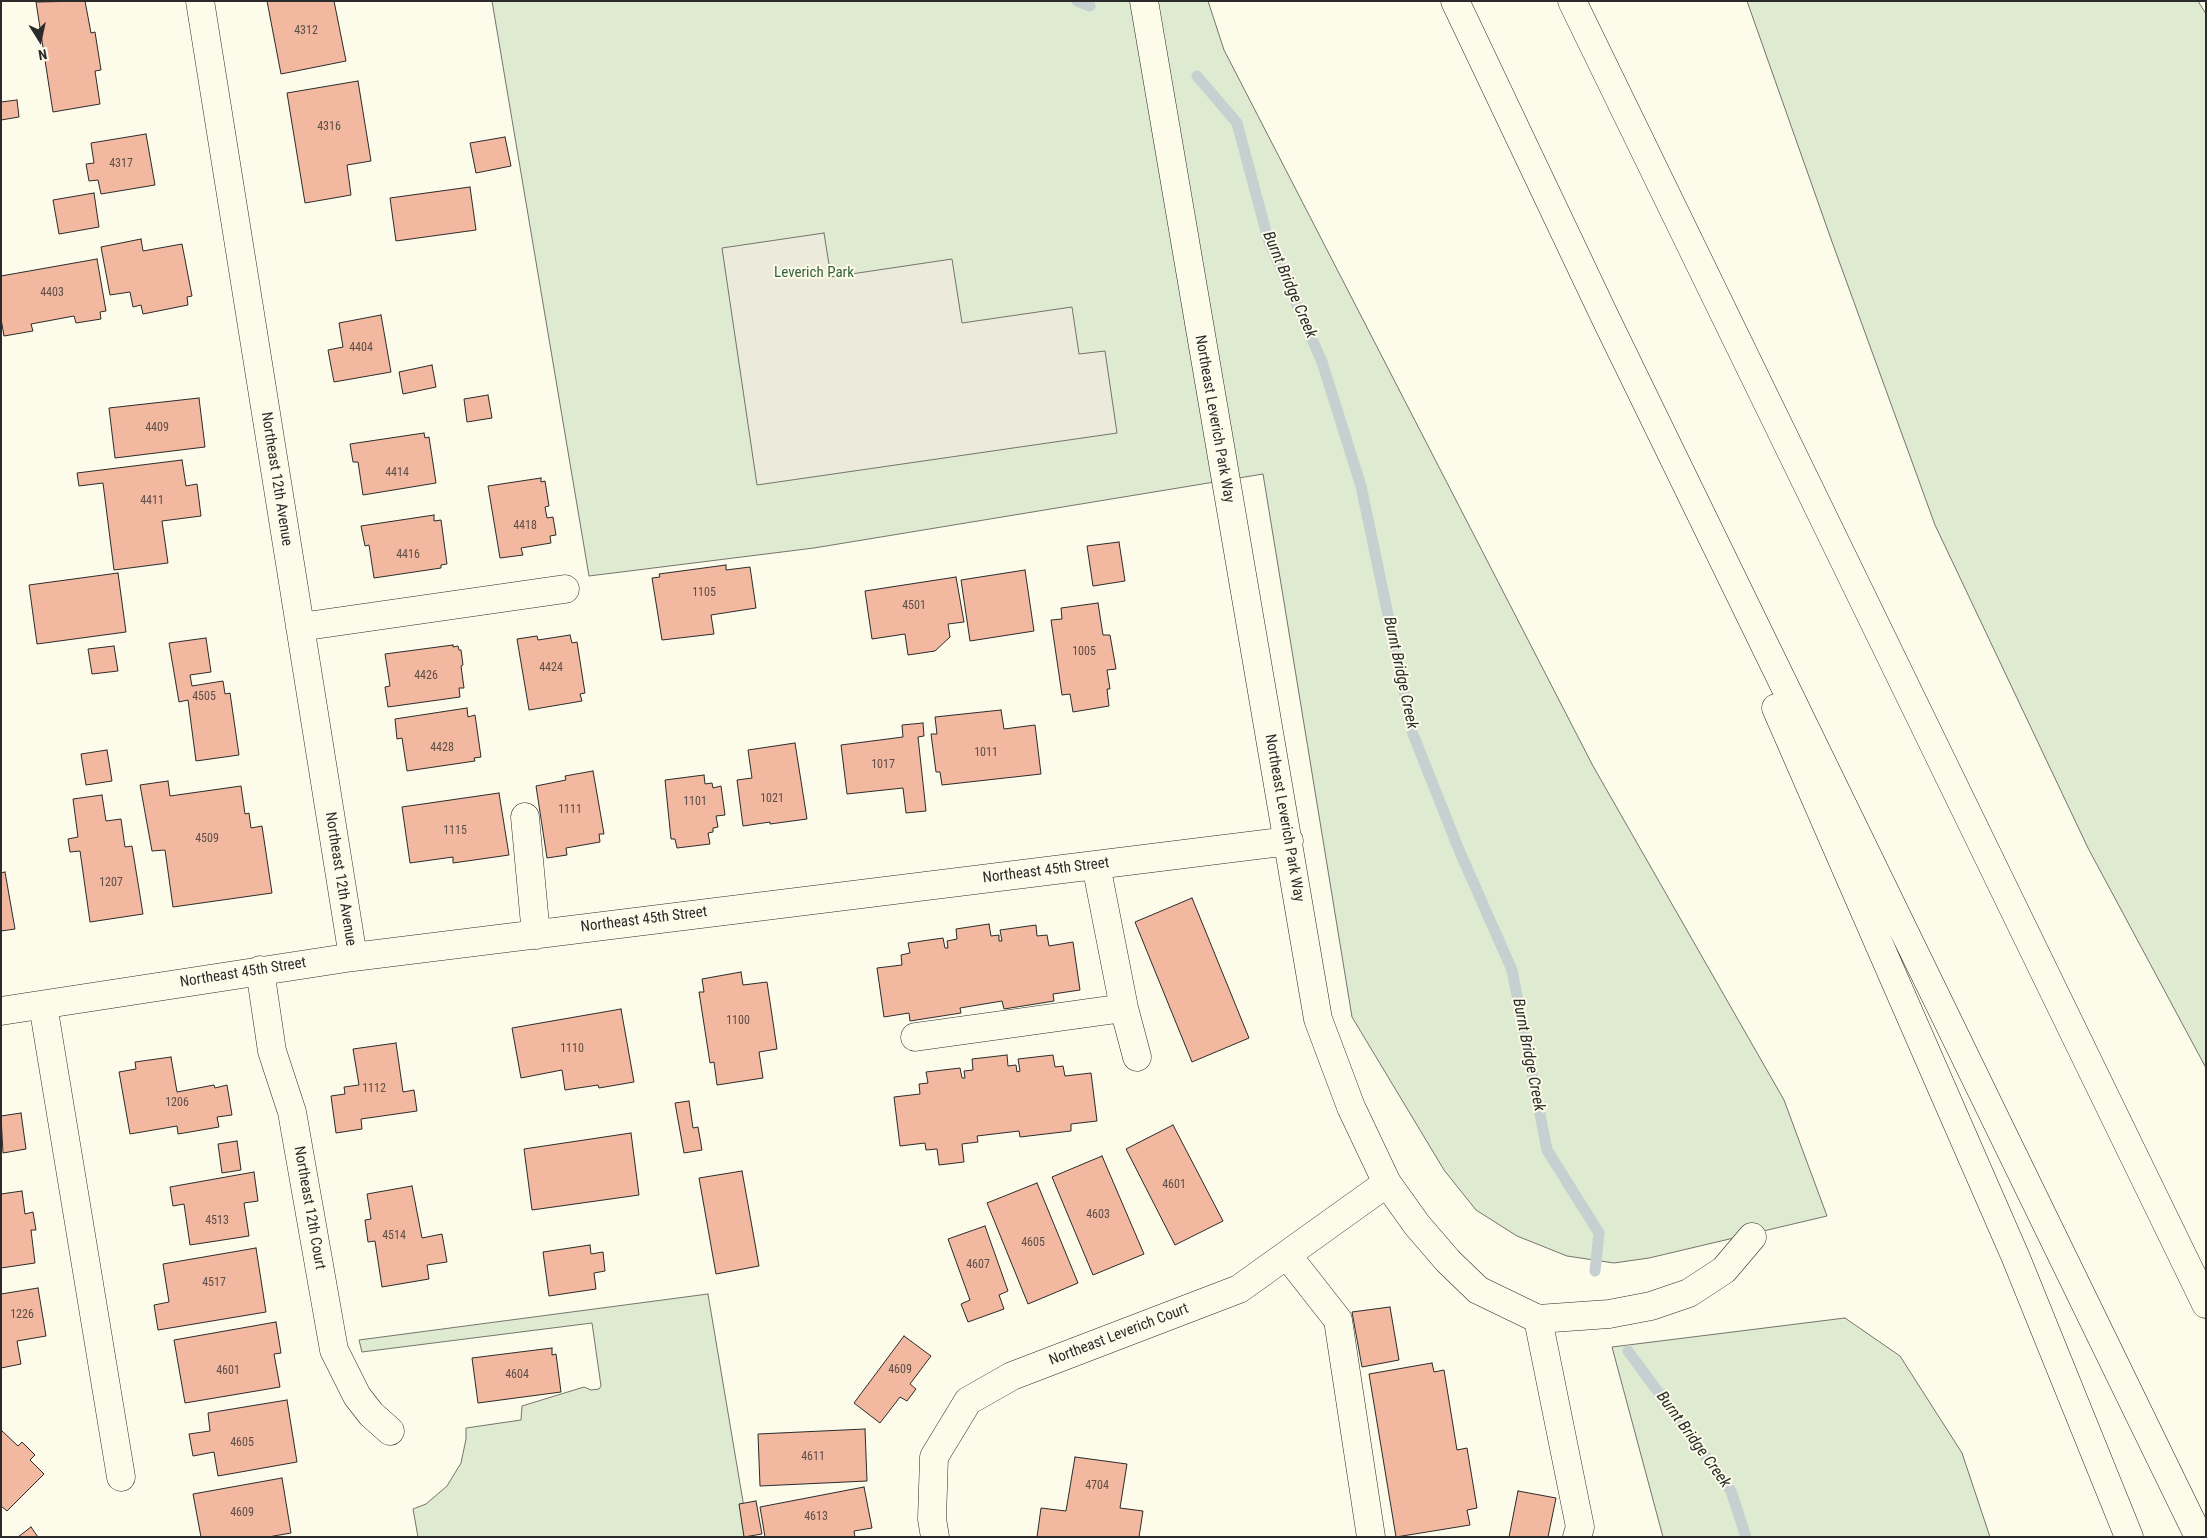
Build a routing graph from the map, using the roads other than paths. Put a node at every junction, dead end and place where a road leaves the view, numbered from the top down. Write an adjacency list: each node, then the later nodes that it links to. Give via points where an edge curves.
1 (200, 1): 7 (main road, Northeast 12th Avenue)
2 (1144, 1): 9 (main road, Northeast Leverich Park Way)
3 (1455, 1): 5 (main road)
4 (1572, 1): 22 (main road)
5 (1604, 314): 29 (main road, via 2016,1258); 30 (main road)
6 (565, 589): 7 (main road)
7 (300, 627): 12 (main road, Northeast 12th Avenue)
8 (525, 817): 11 (main road)
9 (1289, 841): 10 (main road, Northeast 45th Street); 19 (main road, Northeast Leverich Park Way, via 1318,1019 1351,1107)
10 (1096, 865): 11 (main road, Northeast 45th Street); 15 (main road)
11 (536, 934): 12 (main road, Northeast 45th Street)
12 (353, 957): 13 (main road, Northeast 45th Street)
13 (260, 970): 14 (main road, Northeast 45th Street); 24 (main road, Northeast 12th Court, via 272,1051 291,1106 334,1350 357,1396)
14 (43, 1004): 16 (main road, Northeast 45th Street); 25 (main road)
15 (1124, 1008): 17 (main road); 18 (main road)
16 (1, 1011)
17 (915, 1037)
18 (1137, 1057)
19 (1387, 1183): 21 (main road, Northeast Leverich Court); 23 (main road, Northeast Leverich Park Way, via 1423,1232 1478,1290)
20 (1752, 1237): 23 (main road, Northeast Leverich Park Way, via 1724,1270 1689,1293 1651,1306 1609,1314)
21 (1287, 1255): 26 (main road, Northeast Leverich Court, via 1239,1289 1012,1376 968,1402 934,1457 932,1519); 27 (main road, via 1338,1320)
22 (2206, 1304)
23 (1538, 1319): 28 (main road, via 1580,1527)
24 (390, 1431)
25 (121, 1477)
26 (935, 1537)
27 (1371, 1537)
28 (1577, 1537)
29 (2130, 1537)
30 (2199, 1537)

